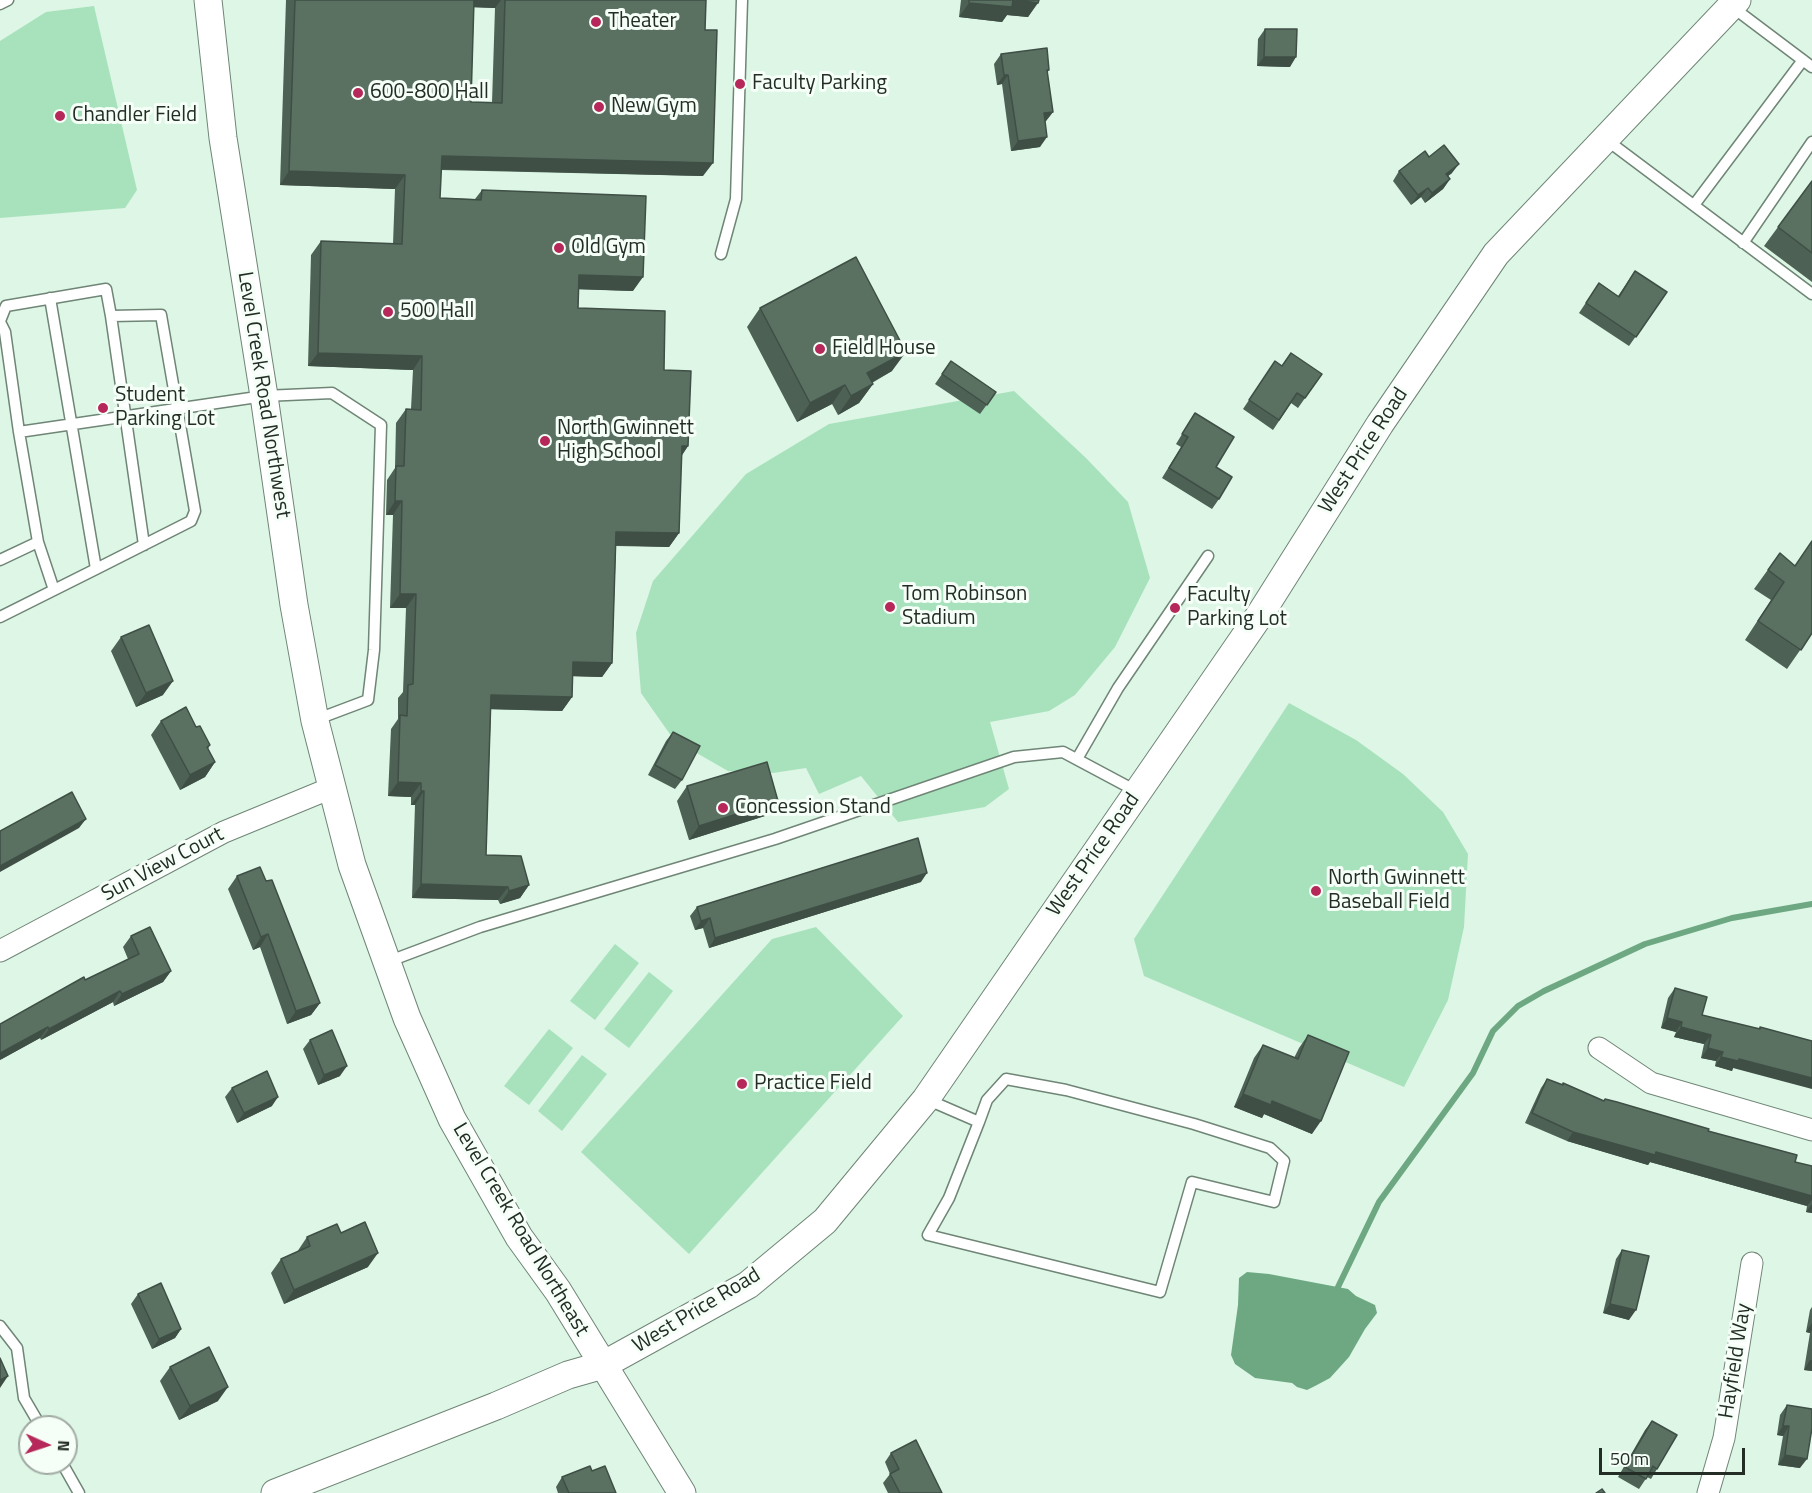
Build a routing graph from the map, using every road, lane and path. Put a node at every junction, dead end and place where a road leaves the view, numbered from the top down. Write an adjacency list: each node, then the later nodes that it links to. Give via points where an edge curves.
1 (208, 0): 15 (street, Level Creek Road Northwest, via 223,138)
2 (742, 0): 10 (lane, via 736,199)
3 (1734, 3): 4 (lane); 6 (street, West Price Road)
4 (1803, 60): 5 (lane); 8 (lane)
5 (1812, 67)
6 (1606, 137): 8 (lane); 30 (street, West Price Road, via 1496,254 1380,424 1259,616)
7 (1812, 142): 9 (lane)
8 (1694, 206): 9 (lane)
9 (1743, 243): 11 (lane)
10 (721, 254)
11 (1812, 294)
12 (50, 298): 13 (lane, via 106,289); 14 (lane, via 6,306); 18 (lane)
13 (111, 316): 16 (lane, via 161,315); 17 (lane)
14 (0, 322): 19 (lane)
15 (264, 396): 16 (lane); 27 (street, Level Creek Road Northwest); 27 (lane, via 332,393 381,425 374,650 368,700)
16 (178, 407): 17 (lane); 21 (lane, via 195,511 191,521)
17 (126, 416): 18 (lane); 21 (lane)
18 (71, 424): 19 (lane); 24 (lane)
19 (19, 432): 20 (lane)
20 (38, 542): 23 (lane); 25 (lane)
21 (144, 544): 24 (lane)
22 (1208, 556): 28 (lane, via 1118,688)
23 (0, 560)
24 (96, 569): 25 (lane)
25 (54, 590): 26 (lane)
26 (0, 617)
27 (315, 721): 29 (street, Level Creek Road Northwest)
28 (1077, 759): 30 (lane); 32 (lane, via 1063,752 1014,757 775,839 480,927)
29 (331, 788): 31 (street, Sun View Court, via 224,832); 32 (street, Level Creek Road Northeast, via 352,865)
30 (1138, 792): 34 (street, West Price Road)
31 (0, 951)
32 (387, 962): 39 (street, Level Creek Road Northeast, via 452,1119 519,1237)
33 (1599, 1048): 36 (street, via 1651,1083)
34 (926, 1099): 35 (lane); 39 (street, West Price Road, via 825,1221 748,1285)
35 (980, 1122): 35 (lane, via 949,1198 928,1235 1160,1292 1192,1182 1274,1202 1284,1161 1270,1148 1194,1124 1066,1090 1006,1080 987,1100)
36 (1812, 1130)
37 (1752, 1263): 45 (street, Hayfield Way, via 1724,1438)
38 (0, 1326): 40 (lane, via 17,1348 24,1398)
39 (603, 1365): 43 (street, West Price Road, via 568,1375); 44 (street, Level Creek Road Northeast)
40 (34, 1415)
41 (69, 1475): 42 (lane)
42 (79, 1493)
43 (275, 1493)
44 (682, 1493)
45 (1708, 1493)

